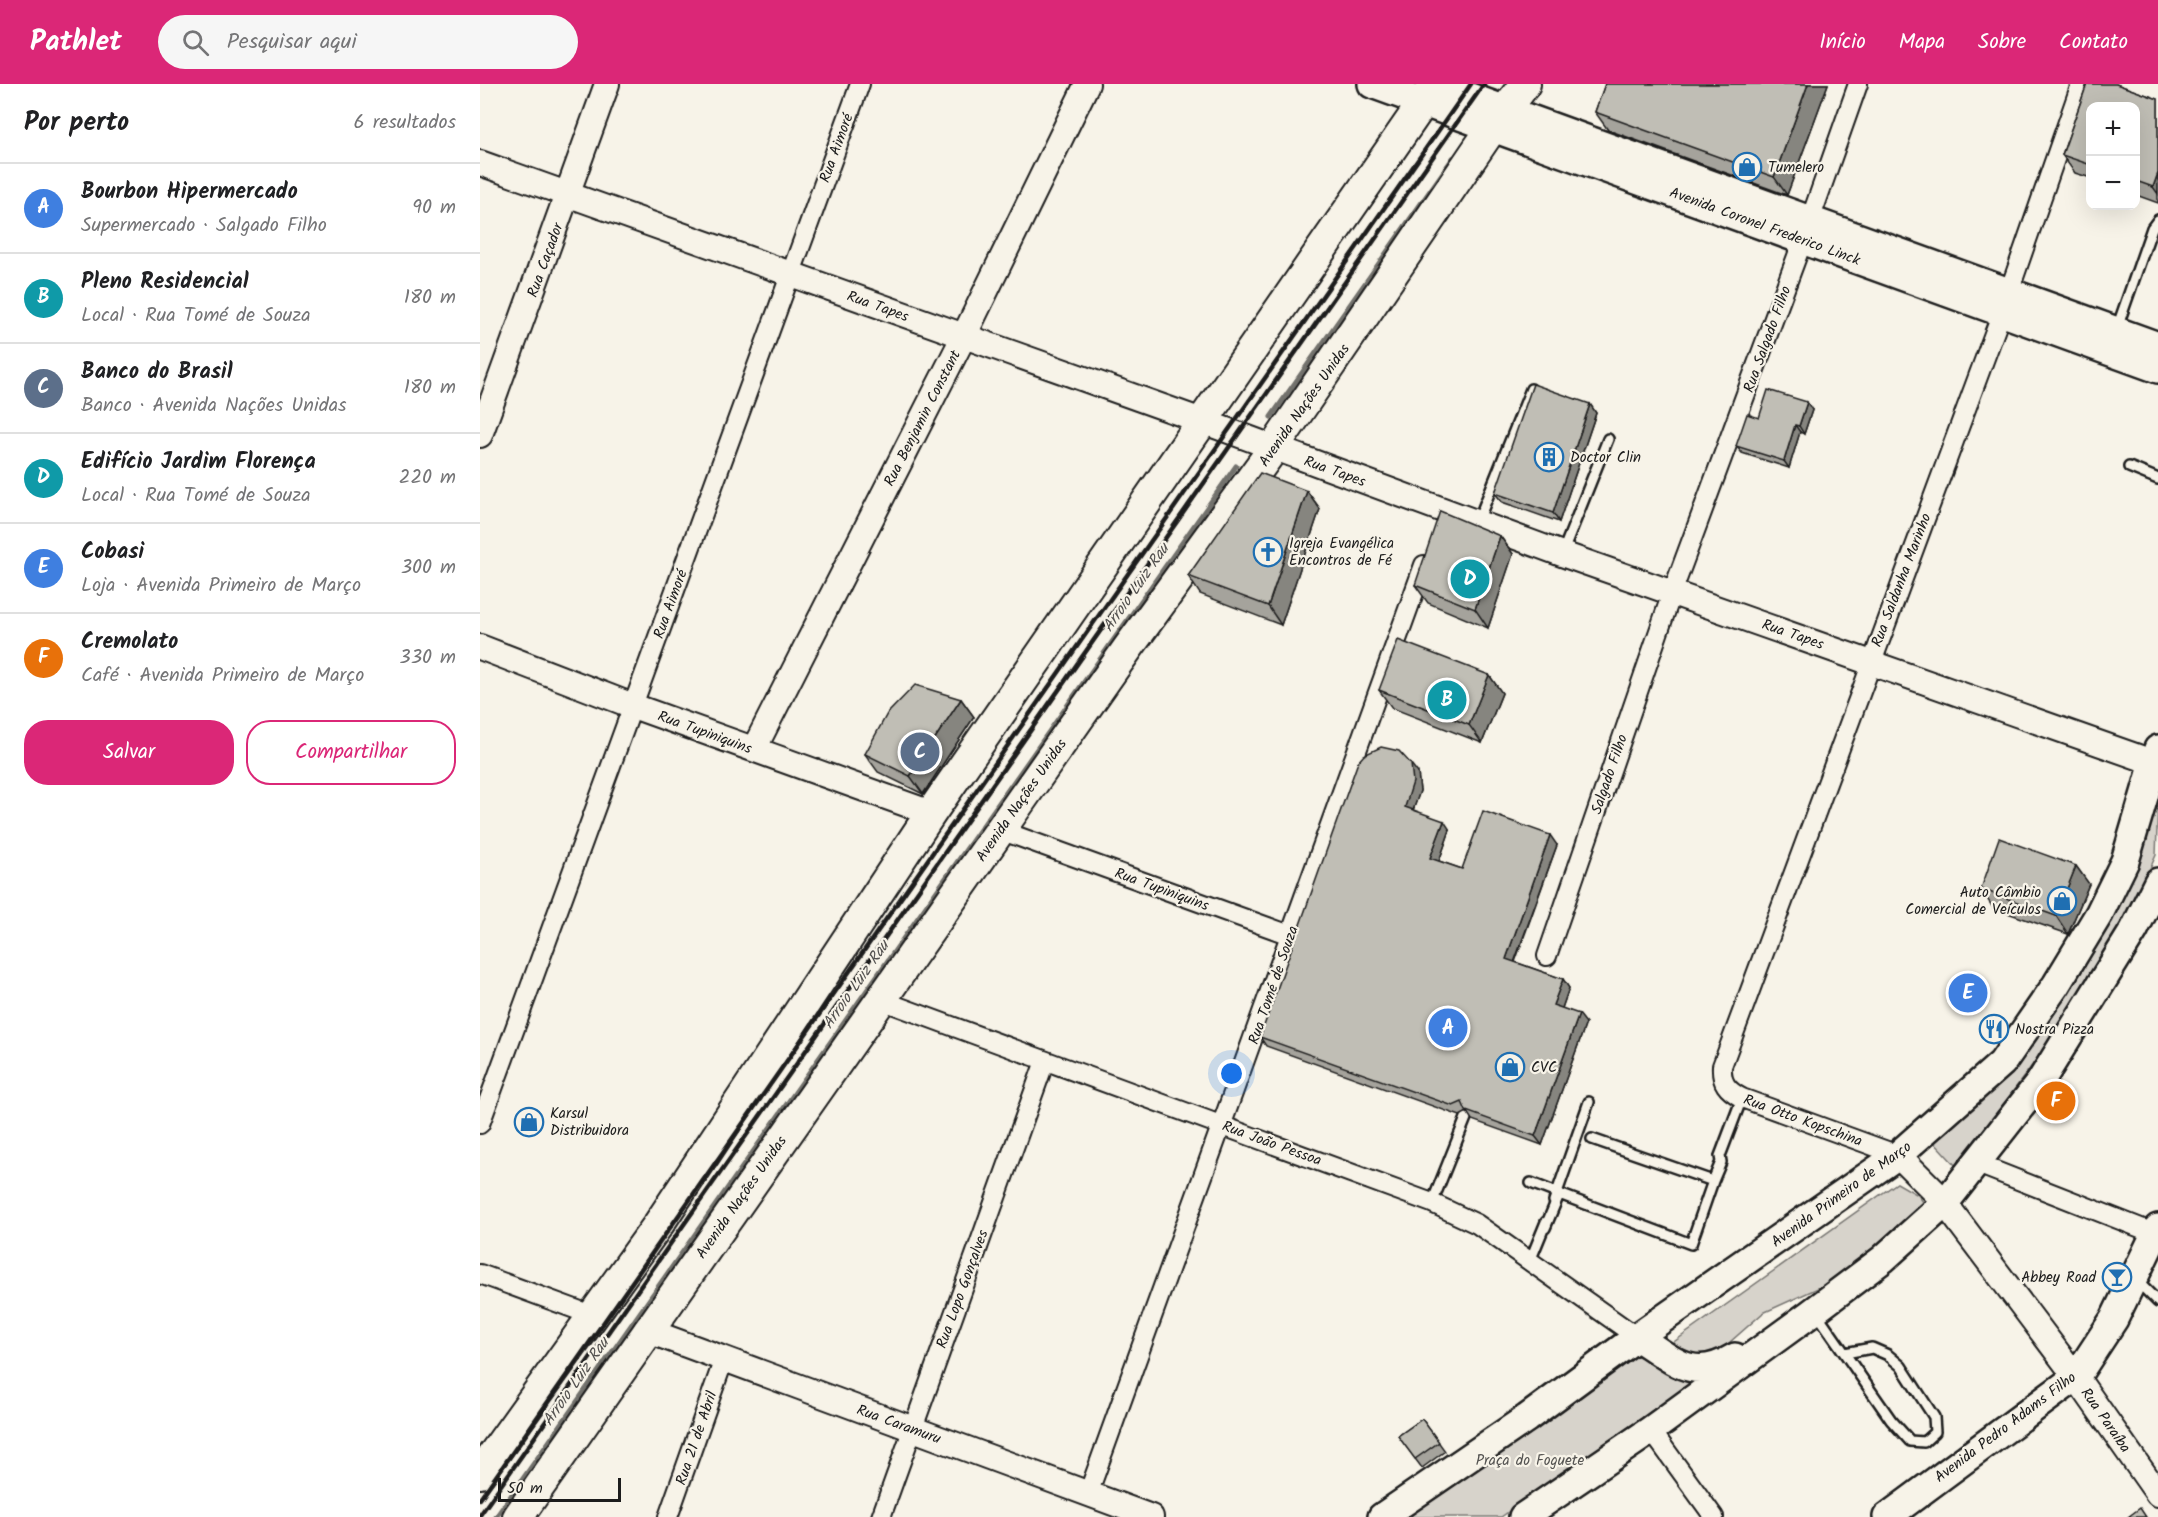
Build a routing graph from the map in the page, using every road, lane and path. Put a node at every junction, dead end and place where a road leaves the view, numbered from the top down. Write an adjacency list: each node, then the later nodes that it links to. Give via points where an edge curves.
1 (607, 84): 12 (street, Rua Caçador)
2 (860, 84): 15 (street, Rua Aimoré)
3 (1087, 84): 18 (street, Rua Benjamin Constant)
4 (1372, 84): 8 (main road, Avenida Coronel Frederico Linck)
5 (1525, 84): 9 (main road, Avenida Nações Unidas)
6 (1858, 84): 14 (street, Rua Salgado Filho)
7 (2081, 84): 16 (street, Rua Saldanha Marinho)
8 (1432, 89): 9 (main road, Avenida Coronel Frederico Linck); 22 (main road)
9 (1498, 120): 11 (main road, Avenida Coronel Frederico Linck); 11 (main road, Avenida Coronel Frederico Linck, via 1575,130); 25 (main road, Avenida Nações Unidas)
10 (480, 163): 12 (street, Rua Tapes)
11 (1700, 192): 14 (main road, Avenida Coronel Frederico Linck)
12 (569, 195): 15 (street, Rua Tapes); 23 (street, Rua Caçador)
13 (2158, 220): 17 (lane)
14 (1807, 231): 16 (main road, Avenida Coronel Frederico Linck); 31 (street, Rua Salgado Filho)
15 (790, 274): 18 (street, Rua Tapes); 34 (street, Rua Aimoré)
16 (2006, 302): 17 (main road, Avenida Coronel Frederico Linck); 20 (main road, Avenida Coronel Frederico Linck); 33 (street, Rua Saldanha Marinho)
17 (2116, 331): 19 (main road, Avenida Coronel Frederico Linck)
18 (964, 336): 22 (street, Rua Tapes); 35 (street, Rua Benjamin Constant)
19 (2158, 346)
20 (2158, 369)
21 (1531, 389): 28 (lane)
22 (1202, 421): 25 (street, Rua Tapes); 37 (main road)
23 (480, 435)
24 (1608, 439): 30 (lane)
25 (1274, 449): 28 (street, Rua Tapes, via 1440,521); 38 (main road, Avenida Nações Unidas)
26 (2129, 467): 27 (lane)
27 (2158, 478)
28 (1477, 523): 30 (street, Rua Tapes)
29 (1428, 553): 40 (street, Rua Tomé de Souza)
30 (1562, 554): 31 (street, Rua Tapes)
31 (1672, 593): 33 (street, Rua Tapes); 41 (street, Salgado Filho)
32 (480, 647): 34 (street, Rua Tupiniquins)
33 (1871, 661): 36 (street, Rua Tapes); 44 (street, Rua Saldanha Marinho, via 1726,1055)
34 (633, 706): 35 (street, Rua Tupiniquins); 48 (street, Rua Aimoré)
35 (754, 749): 37 (street, Rua Tupiniquins)
36 (2157, 758): 51 (main road, Avenida Primeiro de Março, via 2125,861 2099,914 2056,985 2002,1063)
37 (932, 813): 64 (main road)
38 (1000, 830): 40 (street, Rua Tupiniquins); 42 (main road, Avenida Nações Unidas)
39 (2158, 882): 52 (main road, via 2134,930 2040,1082)
40 (1294, 937): 49 (street, Rua Tomé de Souza)
41 (1547, 956)
42 (881, 1000): 43 (street, Rua João Pessoa); 65 (main road, Avenida Nações Unidas)
43 (1045, 1061): 49 (street, Rua João Pessoa); 70 (street, Rua Lopo Gonçalves)
44 (1722, 1075): 45 (street, Rua Otto Kopschina, via 1729,1091)
45 (1742, 1098): 51 (street, Rua Otto Kopschina); 53 (lane)
46 (1589, 1102): 55 (lane)
47 (1466, 1118): 56 (lane)
48 (480, 1124)
49 (1223, 1125): 56 (street, Rua João Pessoa); 73 (street, Rua Tomé de Souza)
50 (1592, 1139): 53 (lane)
51 (1898, 1155): 57 (street, Rua Otto Kopschina); 66 (main road, Avenida Primeiro de Março)
52 (1975, 1164): 57 (main road); 58 (street)
53 (1713, 1181): 55 (lane, via 1691,1244)
54 (1531, 1183): 55 (lane)
55 (1560, 1194): 59 (lane)
56 (1432, 1203): 59 (street, Rua João Pessoa, via 1477,1224)
57 (1944, 1204): 63 (main road, via 1883,1259); 69 (street, Rua Paraíba)
58 (2157, 1231): 61 (main road, Avenida Pedro Adams Filho)
59 (1530, 1261): 66 (street, Rua João Pessoa)
60 (480, 1274): 64 (street)
61 (2134, 1278): 62 (lane); 69 (main road, Avenida Pedro Adams Filho, via 2114,1319)
62 (2158, 1302)
63 (1812, 1312): 66 (main road, via 1709,1370 1685,1366); 67 (lane); 71 (main road)
64 (594, 1316): 72 (main road)
65 (646, 1330): 68 (street, Rua Caramuru); 75 (main road, Avenida Nações Unidas)
66 (1637, 1337): 79 (main road, Avenida Primeiro de Março)
67 (1845, 1353): 67 (lane, via 1910,1441 1924,1442 1935,1432 1934,1417 1900,1366 1888,1355 1872,1348)
68 (724, 1359): 70 (street, Rua Caramuru); 76 (street, Rua 21 de Abril)
69 (2076, 1377): 74 (street, Rua Paraíba); 82 (main road, Avenida Pedro Adams Filho)
70 (911, 1428): 73 (street, Rua Caramuru); 77 (street, Rua Lopo Gonçalves)
71 (1651, 1430): 80 (main road); 81 (street)
72 (480, 1473)
73 (1088, 1494): 78 (street, Rua Caramuru)
74 (2158, 1494)
75 (518, 1517)
76 (668, 1517)
77 (881, 1517)
78 (1151, 1517)
79 (1382, 1517)
80 (1523, 1517)
81 (1714, 1517)
82 (1887, 1517)

